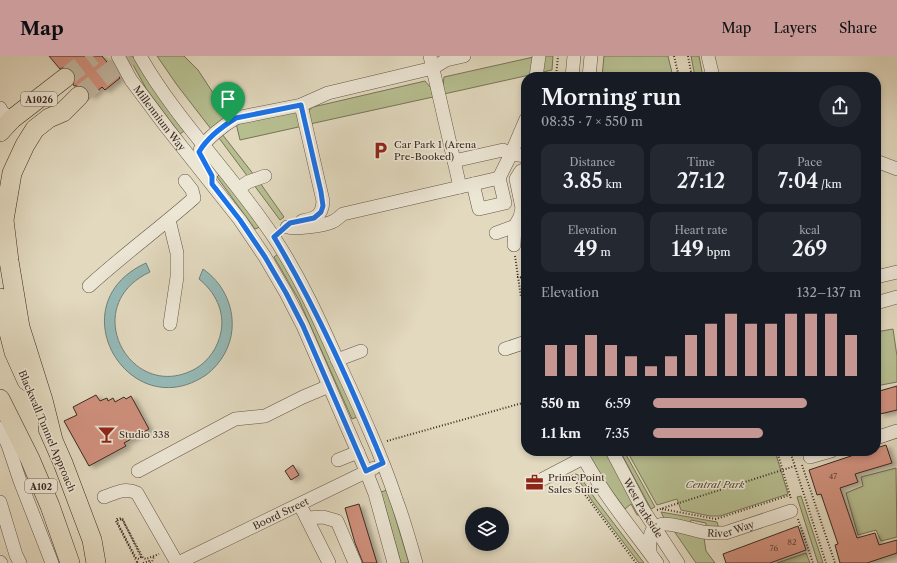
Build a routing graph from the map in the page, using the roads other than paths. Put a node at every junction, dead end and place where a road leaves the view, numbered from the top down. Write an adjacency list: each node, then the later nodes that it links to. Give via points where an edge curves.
1 (118, 56): 28 (street, Millennium Way, via 131,80)
2 (140, 56): 18 (street, Millennium Way)
3 (464, 56): 8 (street)
4 (539, 56): 9 (street)
5 (574, 56): 10 (street)
6 (591, 56): 11 (street)
7 (708, 56): 12 (street)
8 (431, 62): 15 (street, via 328,93); 21 (street)
9 (537, 72)
10 (572, 72)
11 (589, 72)
12 (712, 72)
13 (65, 78): 16 (highway, A1026)
14 (79, 96): 57 (highway, A1026, via 63,112 48,118 35,129 25,145 12,172 4,220 20,327)
15 (301, 105): 18 (street, via 236,118); 36 (street, via 323,206 314,218 290,223)
16 (4, 120)
17 (521, 131): 19 (street)
18 (204, 144): 28 (street, via 199,152 212,176); 30 (street, Millennium Way)
19 (511, 154): 20 (street); 21 (street, via 502,150); 26 (street)
20 (521, 155)
21 (454, 161): 29 (street)
22 (881, 163): 23 (street)
23 (897, 169)
24 (521, 170): 32 (street, via 516,179)
25 (265, 176): 30 (street)
26 (499, 178): 29 (street); 29 (street, via 505,203 479,209)
27 (185, 181): 31 (street)
28 (212, 184): 31 (street); 40 (street, Millennium Way)
29 (467, 185): 36 (street, via 343,214 332,222)
30 (239, 188): 38 (street, Millennium Way)
31 (194, 198): 34 (street)
32 (521, 203)
33 (521, 212): 35 (street)
34 (169, 220): 43 (street); 47 (street, via 177,253 177,278)
35 (515, 226): 37 (street); 39 (street)
36 (287, 227): 38 (street)
37 (496, 234)
38 (274, 237): 40 (street); 51 (street, Millennium Way, via 316,312)
39 (514, 245)
40 (258, 247): 52 (street, Millennium Way, via 303,326)
41 (897, 272): 42 (street)
42 (881, 276)
43 (89, 286)
44 (897, 297): 46 (street)
45 (0, 298): 57 (highway, Blackwall Tunnel Approach / A102, via 14,352)
46 (881, 302)
47 (170, 324)
48 (521, 344): 49 (street)
49 (505, 349)
50 (361, 350): 51 (street)
51 (337, 360): 65 (street, Millennium Way)
52 (329, 386): 58 (street, Millennium Way); 66 (street, via 265,416 235,419)
53 (0, 399): 78 (highway, A102, via 30,459)
54 (0, 428): 77 (street)
55 (897, 431): 56 (street)
56 (881, 436)
57 (53, 440): 79 (highway, Blackwall Tunnel Approach / A102, via 92,540)
58 (358, 452): 64 (street); 67 (street, Millennium Way)
59 (580, 456): 68 (street, via 568,466)
60 (583, 456): 75 (street, West Parkside, via 608,498)
61 (615, 456): 74 (street, West Parkside)
62 (815, 456): 63 (street)
63 (805, 459)
64 (338, 460)
65 (383, 463): 67 (street, Boord Street); 84 (street, Millennium Way)
66 (138, 471)
67 (366, 471): 71 (street, Boord Street); 83 (street, Millennium Way, via 382,516)
68 (543, 479)
69 (104, 497): 80 (street, via 126,490 137,493)
70 (0, 502): 76 (street)
71 (300, 503): 73 (street); 80 (street, Boord Street)
72 (793, 510): 74 (street, River Way, via 725,533 703,532 668,524)
73 (307, 518): 81 (street); 82 (street, via 323,517 337,521)
74 (654, 527): 75 (street, via 650,536); 85 (street, West Parkside)
75 (654, 558)
76 (20, 563)
77 (52, 563)
78 (70, 563)
79 (96, 563)
80 (178, 563)
81 (330, 563)
82 (355, 563)
83 (394, 563)
84 (416, 563)
85 (678, 563)

